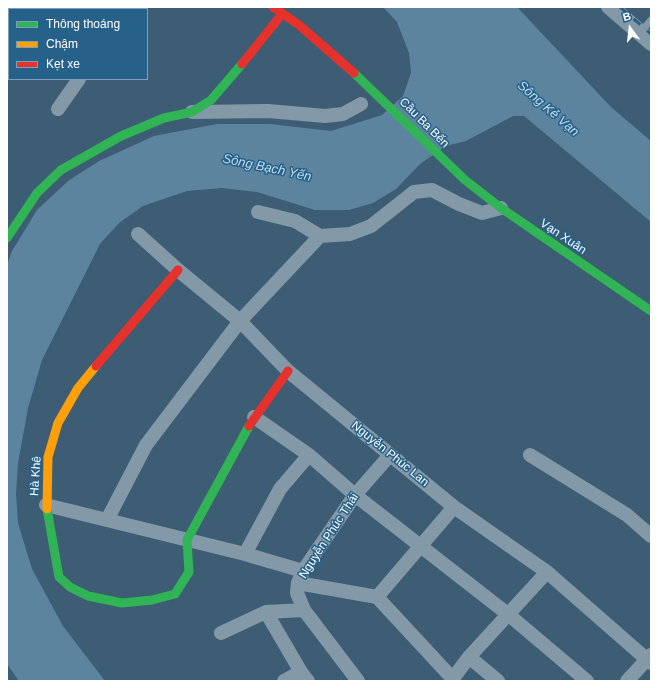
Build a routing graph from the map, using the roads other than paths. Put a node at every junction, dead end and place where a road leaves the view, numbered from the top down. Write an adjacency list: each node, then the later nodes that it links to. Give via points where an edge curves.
1 (273, 7): 3 (street)
2 (608, 7): 5 (street)
3 (282, 14): 10 (street, via 225,85 211,100); 11 (street, Cầu Ba Bến, via 299,25 367,84)
4 (651, 20): 5 (lane)
5 (639, 34): 6 (street)
6 (651, 44)
7 (78, 80): 9 (street)
8 (361, 104): 10 (street, via 343,114 326,116 268,111)
9 (58, 109)
10 (192, 112): 16 (street, via 164,118 121,136 61,170 37,193)
11 (465, 180): 12 (street, Vạn Xuân)
12 (501, 208): 15 (street, via 482,213 432,190 414,192 371,226 350,234); 18 (street, Vạn Xuân)
13 (258, 212): 15 (street, via 295,221)
14 (138, 234): 17 (street, Nguyễn Phúc Lan)
15 (320, 236): 19 (street)
16 (7, 238)
17 (178, 270): 19 (street, Nguyễn Phúc Lan); 26 (street, Hà Khê, via 78,388 58,423 48,457)
18 (651, 311)
19 (240, 321): 20 (street, Nguyễn Phúc Lan); 28 (street, via 146,445)
20 (288, 371): 21 (street); 23 (street, Nguyễn Phúc Lan)
21 (254, 417): 22 (street); 30 (street)
22 (309, 455): 25 (street); 32 (street, via 280,489)
23 (390, 455): 25 (street, Nguyễn Phúc Thái); 27 (street, Nguyễn Phúc Lan)
24 (530, 455): 29 (street, via 627,515)
25 (355, 495): 31 (street); 34 (street, Nguyễn Phúc Thái)
26 (46, 505): 28 (street); 30 (street, Hà Khê, via 59,577 70,587 88,596 122,603 152,600 175,594 189,572)
27 (454, 507): 31 (street); 33 (street, Nguyễn Phúc Lan)
28 (107, 520): 30 (street)
29 (651, 536)
30 (188, 540): 32 (street)
31 (420, 545): 35 (street); 38 (street)
32 (245, 554): 34 (street)
33 (547, 572): 38 (street); 41 (street, Nguyễn Phúc Lan)
34 (301, 577): 35 (street); 36 (street, Nguyễn Phúc Thái, via 298,593)
35 (376, 597): 43 (street)
36 (304, 610): 37 (street); 45 (street, Nguyễn Phúc Thái)
37 (266, 612): 39 (street); 42 (street)
38 (508, 615): 40 (street); 47 (street)
39 (221, 633)
40 (469, 658): 43 (street); 46 (street)
41 (650, 659): 48 (street)
42 (304, 677): 44 (street)
43 (452, 680)
44 (284, 681)
45 (358, 681)
46 (498, 681)
47 (587, 681)
48 (627, 681)

